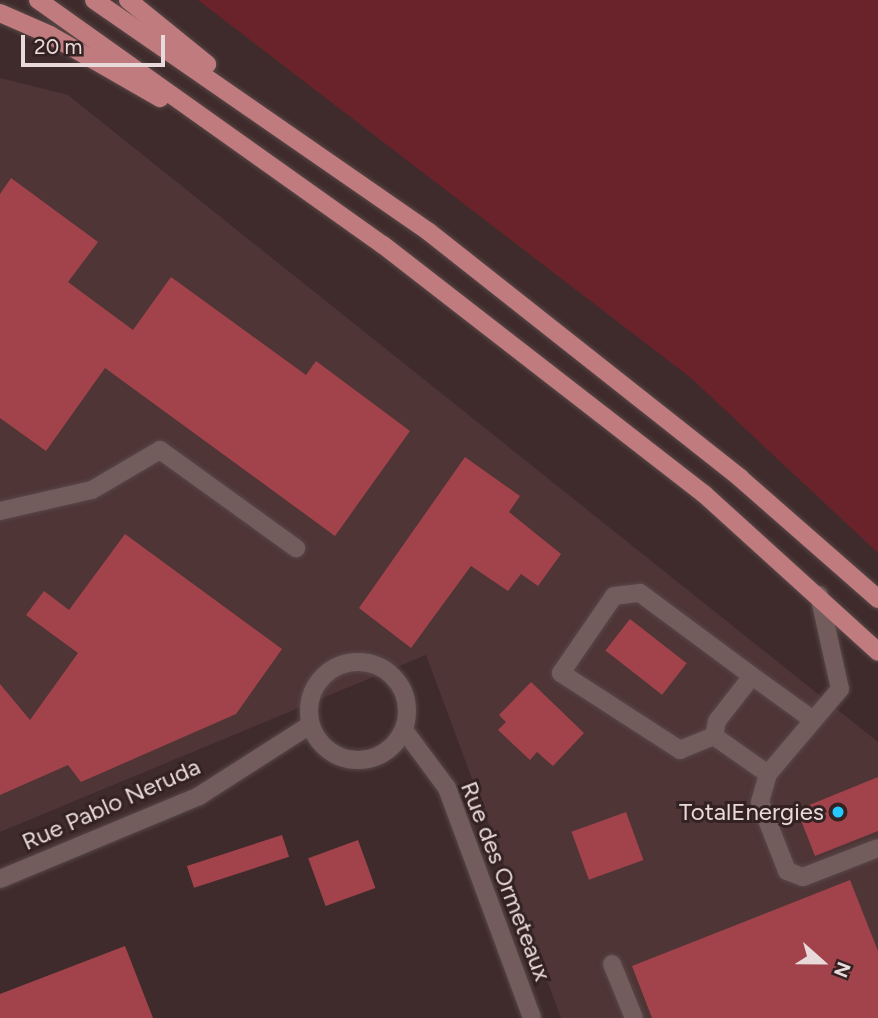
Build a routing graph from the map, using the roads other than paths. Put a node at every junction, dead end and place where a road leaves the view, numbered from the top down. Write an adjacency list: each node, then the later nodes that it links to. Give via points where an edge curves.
1 (38, 0): 6 (main road)
2 (94, 0): 5 (main road)
3 (128, 0): 5 (main road)
4 (0, 13): 6 (main road, via 115,70)
5 (302, 142): 10 (main road, via 429,232 581,350 740,478)
6 (307, 189): 9 (main road, via 704,494)
7 (0, 511): 8 (street, via 92,490 160,450)
8 (296, 548)
9 (819, 595): 11 (main road); 13 (street, via 840,689)
10 (878, 600)
11 (878, 652)
12 (752, 676): 13 (street); 16 (street, via 717,721); 16 (street, via 640,593 614,596 561,673 680,750)
13 (814, 720): 17 (street)
14 (310, 725): 15 (street, via 327,750 356,761 384,753); 15 (street, via 313,692 322,677 352,662 377,666 397,681 405,696); 19 (street, Rue Pablo Neruda, via 199,796)
15 (404, 730): 21 (street, Rue des Ormeteaux, via 447,788)
16 (714, 736): 17 (street)
17 (768, 774): 18 (street, via 760,802 787,871 803,877)
18 (878, 848)
19 (0, 879)
20 (612, 964): 22 (street)
21 (532, 1018)
22 (634, 1018)

